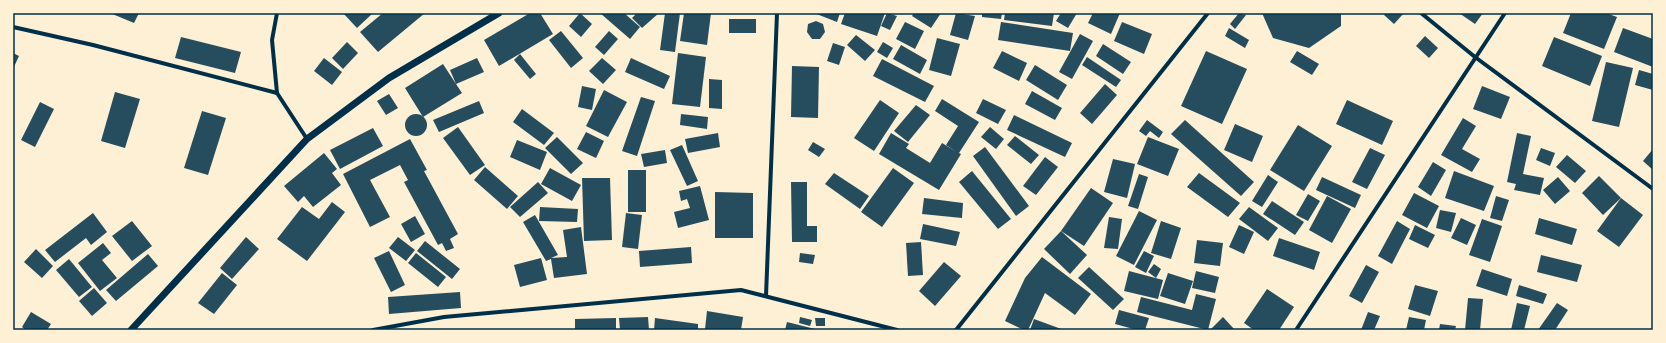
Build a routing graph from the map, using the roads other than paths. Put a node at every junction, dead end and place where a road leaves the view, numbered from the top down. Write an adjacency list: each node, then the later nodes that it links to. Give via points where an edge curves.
1 (277, 13): 9 (street, via 272,40)
2 (499, 13): 10 (street, via 389,78)
3 (777, 13): 12 (street)
4 (1208, 13): 16 (street)
5 (1421, 13): 8 (street)
6 (1505, 13): 8 (street)
7 (13, 27): 9 (street)
8 (1475, 57): 11 (street); 17 (street)
9 (278, 94): 10 (street)
10 (307, 139): 13 (street)
11 (1653, 189)
12 (766, 296): 14 (street, via 741,290 444,317); 15 (street)
13 (131, 330)
14 (373, 330)
15 (897, 330)
16 (956, 330)
17 (1296, 330)

